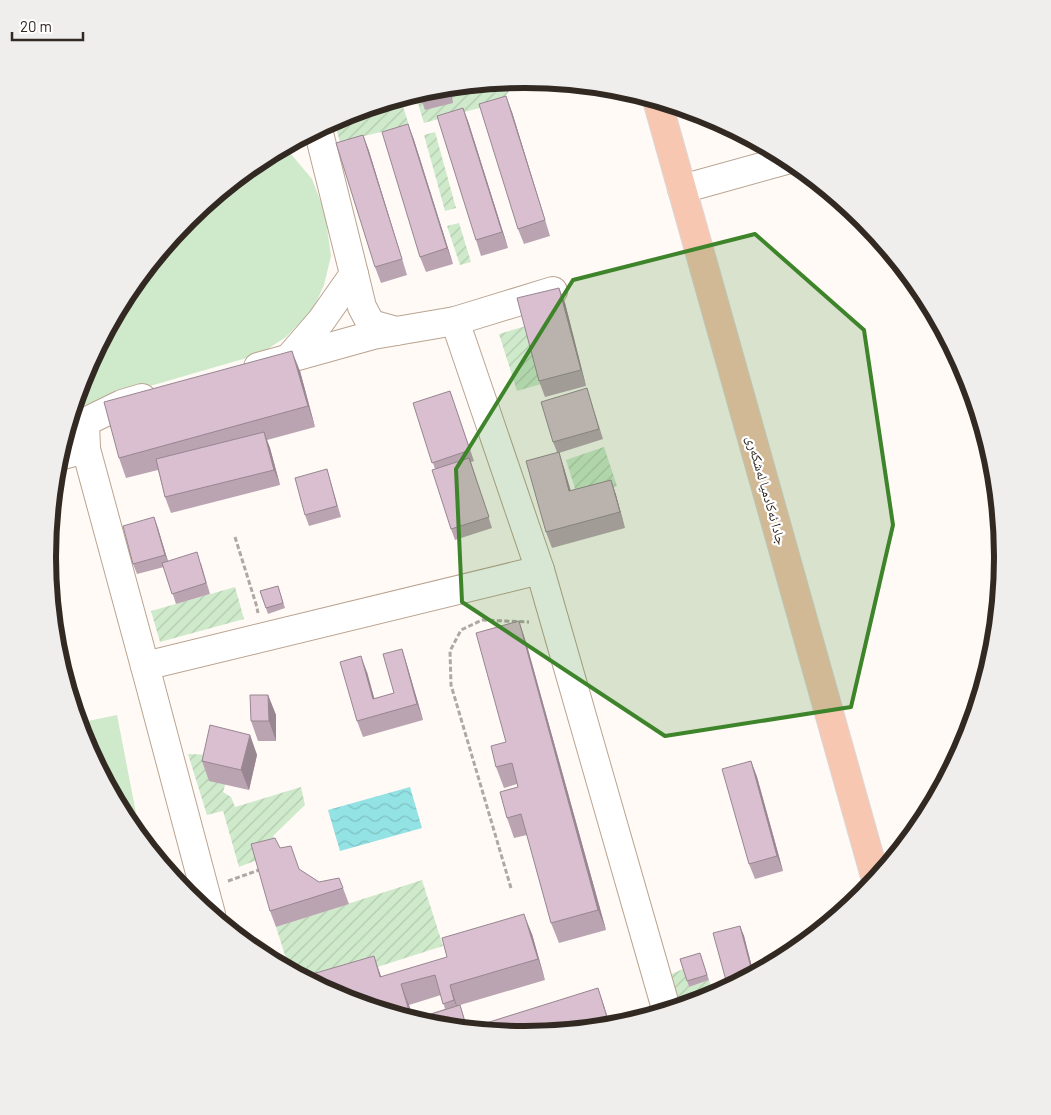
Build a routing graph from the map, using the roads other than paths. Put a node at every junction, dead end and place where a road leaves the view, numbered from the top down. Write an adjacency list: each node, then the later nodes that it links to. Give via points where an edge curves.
1 (659, 108): 4 (main road, جادا ئه‌كادميا له‌شكه‌رى)
2 (320, 136): 5 (street)
3 (778, 162): 4 (street)
4 (682, 189): 16 (main road, جادا ئه‌كادميا له‌شكه‌رى)
5 (354, 274): 8 (street, via 362,307 371,324); 9 (street, via 321,321)
6 (554, 291): 7 (street)
7 (455, 321): 8 (street); 14 (street)
8 (396, 332): 9 (street, via 373,335)
9 (288, 359): 10 (street)
10 (232, 374)
11 (168, 391): 12 (street, via 122,404 85,422)
12 (86, 449): 13 (street); 15 (street)
13 (68, 454)
14 (540, 570): 15 (street); 18 (street)
15 (145, 666): 17 (street)
16 (874, 872)
17 (207, 902)
18 (665, 1005)

